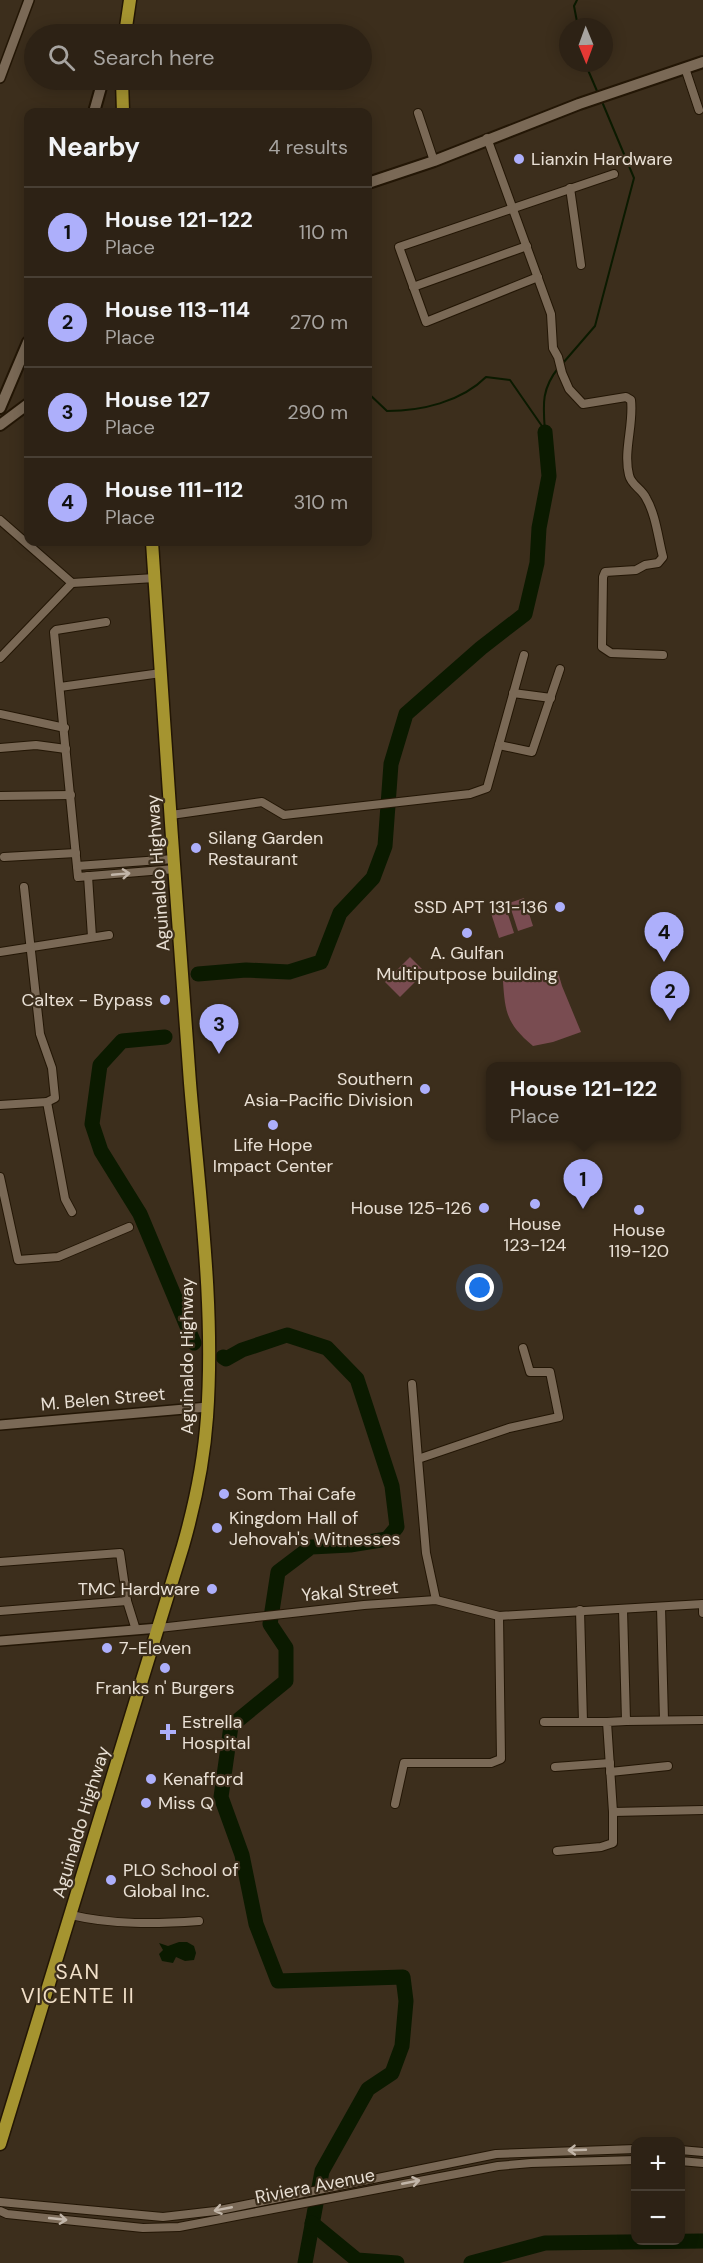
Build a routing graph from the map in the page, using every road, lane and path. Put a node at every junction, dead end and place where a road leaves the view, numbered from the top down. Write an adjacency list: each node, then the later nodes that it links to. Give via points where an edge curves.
1 (29, 0): 6 (street)
2 (130, 0): 3 (main road)
3 (125, 24)
4 (703, 62): 5 (main road)
5 (685, 68): 11 (street); 13 (main road)
6 (0, 78)
7 (100, 90): 9 (main road)
8 (122, 90): 10 (main road)
9 (95, 108)
10 (123, 108)
11 (699, 110)
12 (418, 113): 14 (street)
13 (487, 138): 14 (main road); 18 (street)
14 (434, 161): 16 (main road)
15 (614, 174): 17 (street)
16 (372, 182)
17 (570, 188): 18 (street); 20 (street)
18 (512, 208): 19 (street); 22 (street, via 399,247)
19 (527, 246): 21 (street); 22 (street)
20 (581, 265)
21 (538, 277): 22 (street, via 426,322); 35 (street, via 551,314 551,341 569,389 582,403 626,397 631,400 629,475 646,497 663,557 662,561 639,569 605,572 602,647 611,653)
22 (413, 286)
23 (24, 351): 25 (main road)
24 (24, 407): 26 (main road)
25 (0, 408)
26 (0, 425)
27 (0, 519): 28 (street)
28 (24, 540)
29 (30, 546): 32 (street)
30 (152, 546): 31 (main road, Aguinaldo Highway)
31 (155, 578): 32 (street); 38 (main road, Aguinaldo Highway)
32 (72, 583): 36 (street)
33 (105, 622): 39 (street, via 54,632)
34 (524, 655): 40 (street)
35 (663, 656)
36 (0, 658)
37 (560, 669): 41 (street)
38 (161, 673): 39 (street); 49 (main road, Aguinaldo Highway)
39 (60, 687): 43 (street)
40 (513, 693): 41 (street); 44 (street)
41 (551, 698): 44 (street, via 532,752)
42 (0, 714): 43 (street)
43 (64, 728): 46 (street)
44 (499, 745): 49 (street, via 487,788 470,794 284,815 262,802)
45 (0, 748): 46 (street, via 36,745)
46 (66, 749): 47 (street)
47 (71, 795): 48 (street); 50 (street)
48 (0, 796)
49 (171, 816): 52 (main road, Aguinaldo Highway)
50 (76, 853): 51 (street); 53 (street)
51 (4, 858)
52 (175, 864): 53 (street); 54 (street, one-way to 52); 67 (main road, Aguinaldo Highway, via 206,1277)
53 (77, 866): 54 (street, via 78,877)
54 (88, 876): 57 (street)
55 (24, 886): 58 (street)
56 (109, 935): 57 (street)
57 (92, 937): 58 (street)
58 (31, 946): 59 (street); 60 (street, via 40,1034 55,1088 55,1098)
59 (0, 951)
60 (47, 1102): 61 (street); 63 (street, via 65,1199)
61 (0, 1105)
62 (0, 1177): 64 (street, via 18,1260 58,1257)
63 (72, 1212)
64 (129, 1227)
65 (523, 1348): 69 (street, via 530,1372 550,1372 559,1417 509,1428)
66 (412, 1384): 69 (street)
67 (208, 1407): 68 (street, M. Belen Street); 80 (main road, Aguinaldo Highway, via 192,1514)
68 (0, 1425)
69 (418, 1459): 71 (street, via 426,1553)
70 (0, 1562): 72 (street, via 120,1553)
71 (436, 1600): 79 (street, Yakal Street); 80 (street, Yakal Street)
72 (128, 1601): 77 (street); 81 (street)
73 (703, 1604): 74 (street, Yakal Street); 78 (street)
74 (661, 1607): 75 (street, Yakal Street); 83 (street)
75 (622, 1609): 76 (street, Yakal Street); 88 (street)
76 (580, 1610): 79 (street, Yakal Street); 86 (street)
77 (0, 1611)
78 (703, 1613)
79 (499, 1616): 92 (street, via 501,1759 491,1763 404,1763)
80 (159, 1628): 81 (street, Yakal Street); 96 (main road, Aguinaldo Highway)
81 (136, 1630): 82 (street, Yakal Street)
82 (0, 1641)
83 (664, 1720): 84 (street); 88 (street)
84 (703, 1720)
85 (544, 1722): 86 (street)
86 (583, 1722): 87 (street)
87 (607, 1722): 88 (street); 91 (street)
88 (626, 1722)
89 (668, 1766): 91 (street)
90 (555, 1767): 91 (street)
91 (610, 1767): 94 (street)
92 (394, 1804)
93 (703, 1810): 94 (street)
94 (613, 1812): 95 (street, via 613,1843)
95 (558, 1851)
96 (71, 1915): 97 (street, via 120,1923); 98 (main road, Aguinaldo Highway)
97 (199, 1921)
98 (0, 2143)
99 (631, 2149): 105 (street, Riviera Avenue, one-way to 105, via 496,2154 215,2211 163,2217)
100 (685, 2150): 101 (street)
101 (703, 2152)
102 (631, 2160): 106 (street, Riviera Avenue, one-way to 102, via 63,2220 179,2227 498,2166)
103 (685, 2161): 104 (street)
104 (703, 2163)
105 (0, 2202)
106 (0, 2211)

